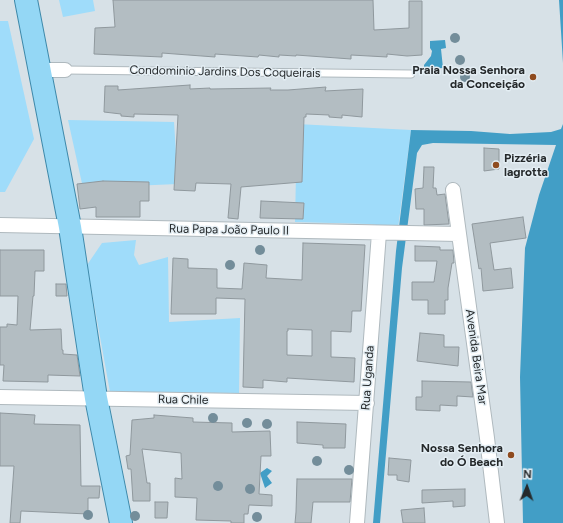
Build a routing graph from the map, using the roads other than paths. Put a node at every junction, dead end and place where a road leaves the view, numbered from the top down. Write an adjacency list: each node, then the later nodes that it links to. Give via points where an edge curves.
1 (26, 0): 2 (main road)
2 (40, 70): 3 (street, Condominio Jardins Dos Coqueirais); 7 (main road)
3 (65, 70): 4 (lane, Condominio Jardins Dos Coqueirais)
4 (411, 74)
5 (453, 190): 9 (street, Avenida Beira Mar)
6 (0, 225): 7 (street, Rua Papa João Paulo II)
7 (70, 227): 8 (street, Rua Papa João Paulo II); 11 (main road)
8 (379, 233): 9 (street, Rua Papa João Paulo II); 12 (street, Rua Uganda)
9 (459, 234): 15 (street, Avenida Beira Mar)
10 (0, 397): 11 (street, Rua Chile)
11 (96, 398): 12 (street, Rua Chile); 13 (main road)
12 (367, 403): 14 (street, Rua Uganda)
13 (121, 523)
14 (357, 523)
15 (497, 523)

